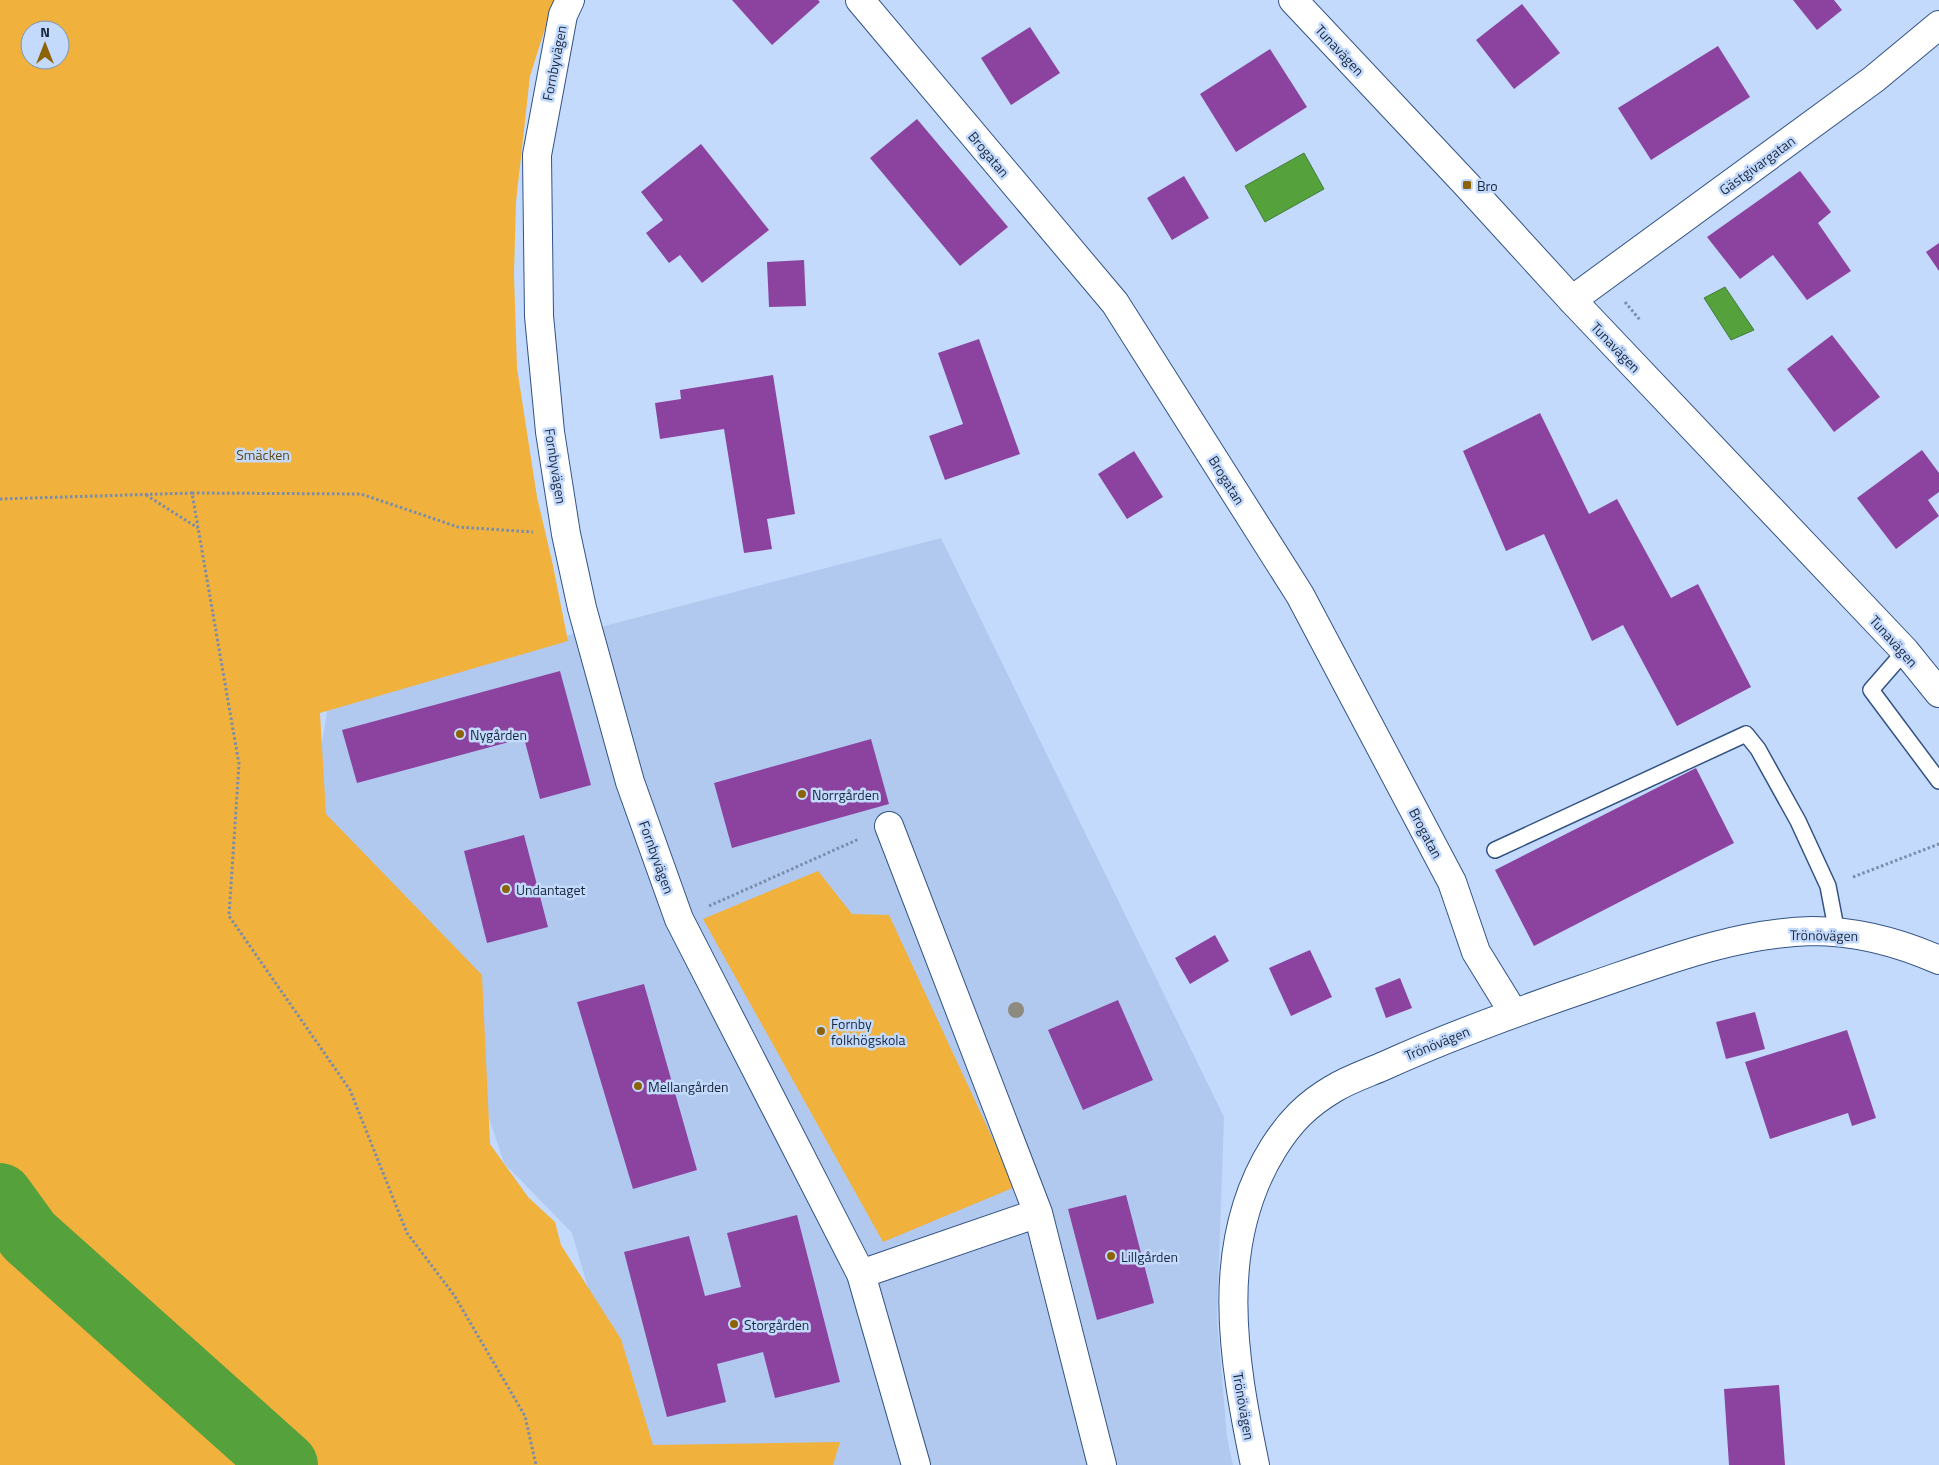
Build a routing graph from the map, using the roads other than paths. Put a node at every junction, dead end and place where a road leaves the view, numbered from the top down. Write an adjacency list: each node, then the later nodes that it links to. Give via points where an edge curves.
1 (570, 0): 15 (street, Fornbyvägen, via 563,15 537,155 539,316 550,432 566,534 582,608 630,782 679,919)
2 (860, 0): 13 (street, Brogatan, via 1115,303 1300,595 1452,882 1476,952)
3 (1293, 0): 5 (street, Tunavägen)
4 (1939, 25): 5 (street, Gästgivargatan, via 1874,79)
5 (1572, 300): 6 (street, Tunavägen)
6 (1905, 651): 7 (street, Tunavägen); 8 (lane, via 1870,690)
7 (1939, 693)
8 (1939, 781)
9 (888, 826): 14 (street)
10 (1495, 850): 11 (lane, via 1746,734 1758,749 1798,821 1828,886)
11 (1837, 933): 12 (street, Trönövägen, via 1855,933 1888,941); 13 (street, Trönövägen, via 1749,937 1687,954)
12 (1939, 960)
13 (1513, 1012): 18 (street, Trönövägen, via 1333,1089 1297,1115 1273,1149 1255,1183 1241,1224 1234,1266 1232,1307 1236,1362)
14 (1038, 1213): 15 (street); 17 (street)
15 (860, 1274): 16 (street, Fornbyvägen)
16 (916, 1465)
17 (1102, 1465)
18 (1255, 1465)

